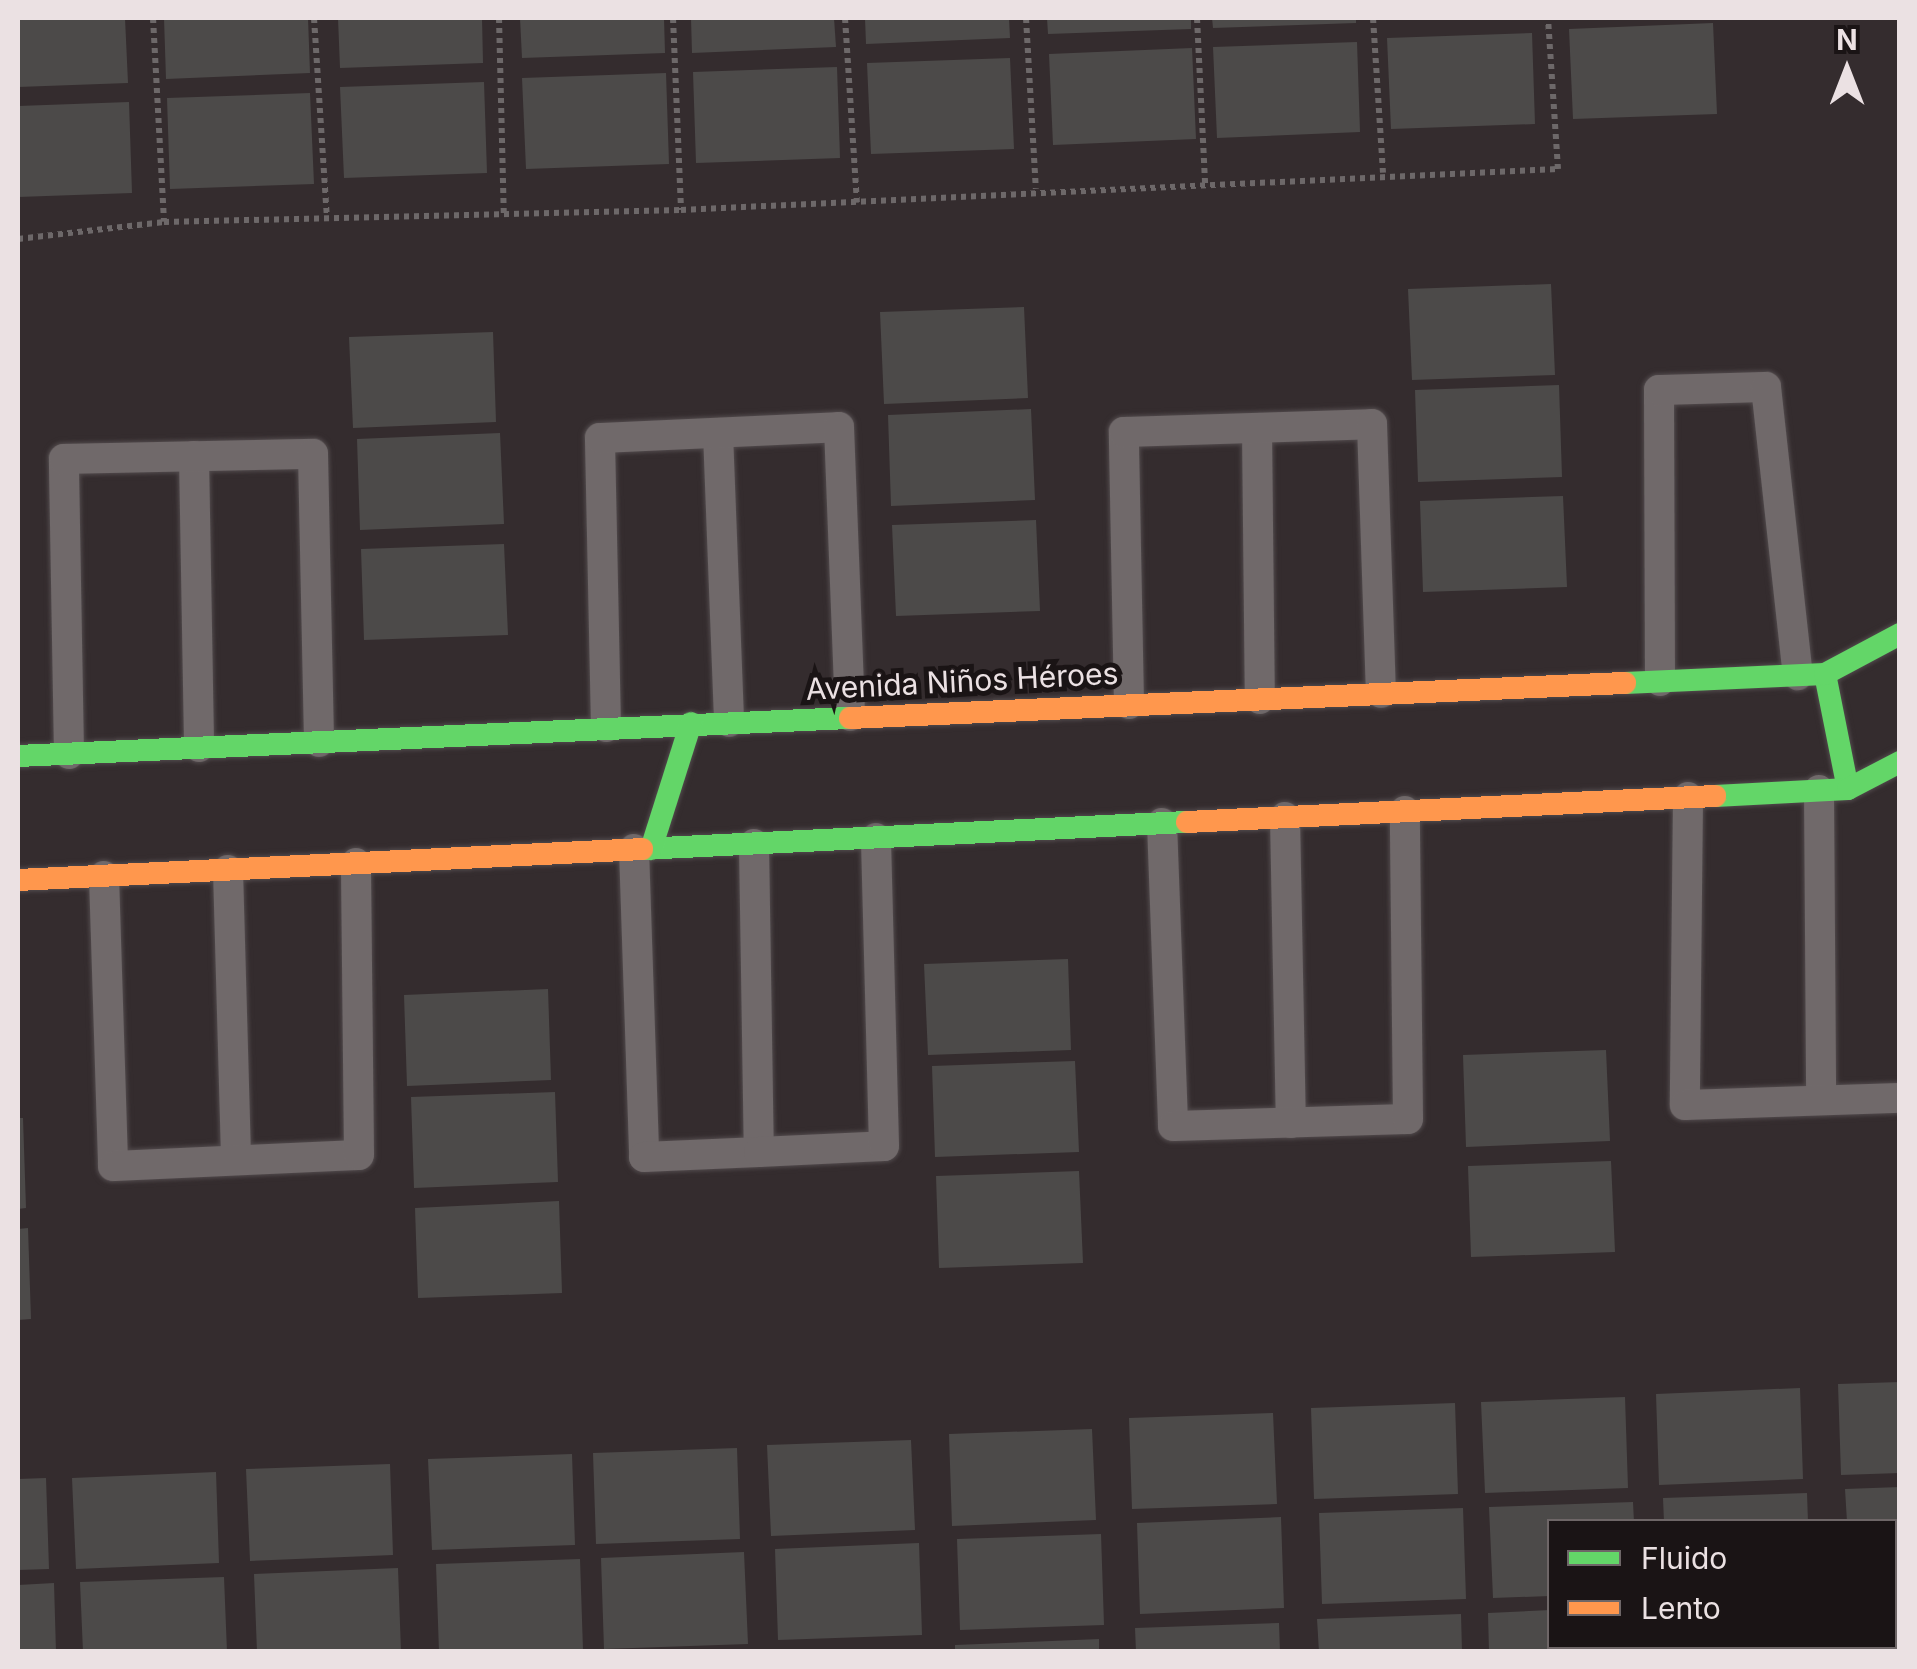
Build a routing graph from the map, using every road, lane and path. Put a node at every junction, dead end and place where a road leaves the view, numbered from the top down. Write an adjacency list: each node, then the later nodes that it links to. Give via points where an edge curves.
1 (153, 18): 17 (path)
2 (314, 18): 16 (path)
3 (499, 18): 15 (path)
4 (674, 18): 14 (path)
5 (845, 18): 13 (path)
6 (1026, 18): 12 (path)
7 (1197, 18): 11 (path)
8 (1373, 18): 10 (path)
9 (1548, 18): 10 (path, via 1558,169)
10 (1383, 173): 11 (path)
11 (1205, 184): 12 (path)
12 (1036, 189): 13 (path)
13 (857, 204): 14 (path)
14 (681, 210): 15 (path)
15 (504, 216): 16 (path)
16 (328, 217): 17 (path)
17 (164, 222): 18 (path)
18 (18, 238)
19 (1257, 428): 25 (lane, via 1372,424); 26 (lane); 27 (lane, via 1124,432)
20 (718, 433): 28 (lane, via 839,427); 29 (lane); 31 (lane, via 600,438)
21 (194, 456): 32 (lane, via 313,454); 33 (lane); 34 (lane, via 64,459)
22 (1900, 634): 23 (main road, Avenida Niños Héroes)
23 (1811, 675): 24 (main road, Avenida Niños Héroes); 24 (lane, via 1766,387 1659,390); 37 (main road)
24 (1660, 681): 25 (main road, Avenida Niños Héroes)
25 (1381, 693): 26 (main road, Avenida Niños Héroes)
26 (1260, 698): 27 (main road, Avenida Niños Héroes)
27 (1129, 704): 28 (main road, Avenida Niños Héroes)
28 (850, 716): 29 (main road, Avenida Niños Héroes)
29 (728, 722): 30 (main road, Avenida Niños Héroes)
30 (691, 723): 31 (main road, Avenida Niños Héroes); 44 (main road)
31 (606, 727): 32 (main road, Avenida Niños Héroes)
32 (318, 742): 33 (main road, Avenida Niños Héroes)
33 (199, 747): 34 (main road, Avenida Niños Héroes)
34 (69, 754): 35 (main road, Avenida Niños Héroes)
35 (18, 756)
36 (1900, 762): 37 (main road)
37 (1834, 790): 38 (main road); 50 (lane)
38 (1688, 797): 39 (main road); 50 (lane, via 1685,1106)
39 (1405, 811): 40 (main road); 51 (lane, via 1408,1119)
40 (1285, 817): 41 (main road); 51 (lane)
41 (1162, 823): 42 (main road); 51 (lane, via 1173,1126)
42 (876, 838): 43 (main road); 52 (lane, via 884,1146)
43 (754, 844): 44 (main road); 52 (lane)
44 (642, 849): 45 (main road); 52 (lane, via 644,1157)
45 (356, 863): 46 (main road); 53 (lane, via 359,1155)
46 (228, 870): 47 (main road); 53 (lane)
47 (104, 876): 48 (main road); 53 (lane, via 113,1166)
48 (18, 880)
49 (1900, 1098): 50 (lane)
50 (1821, 1100)
51 (1291, 1123)
52 (759, 1152)
53 (236, 1160)

